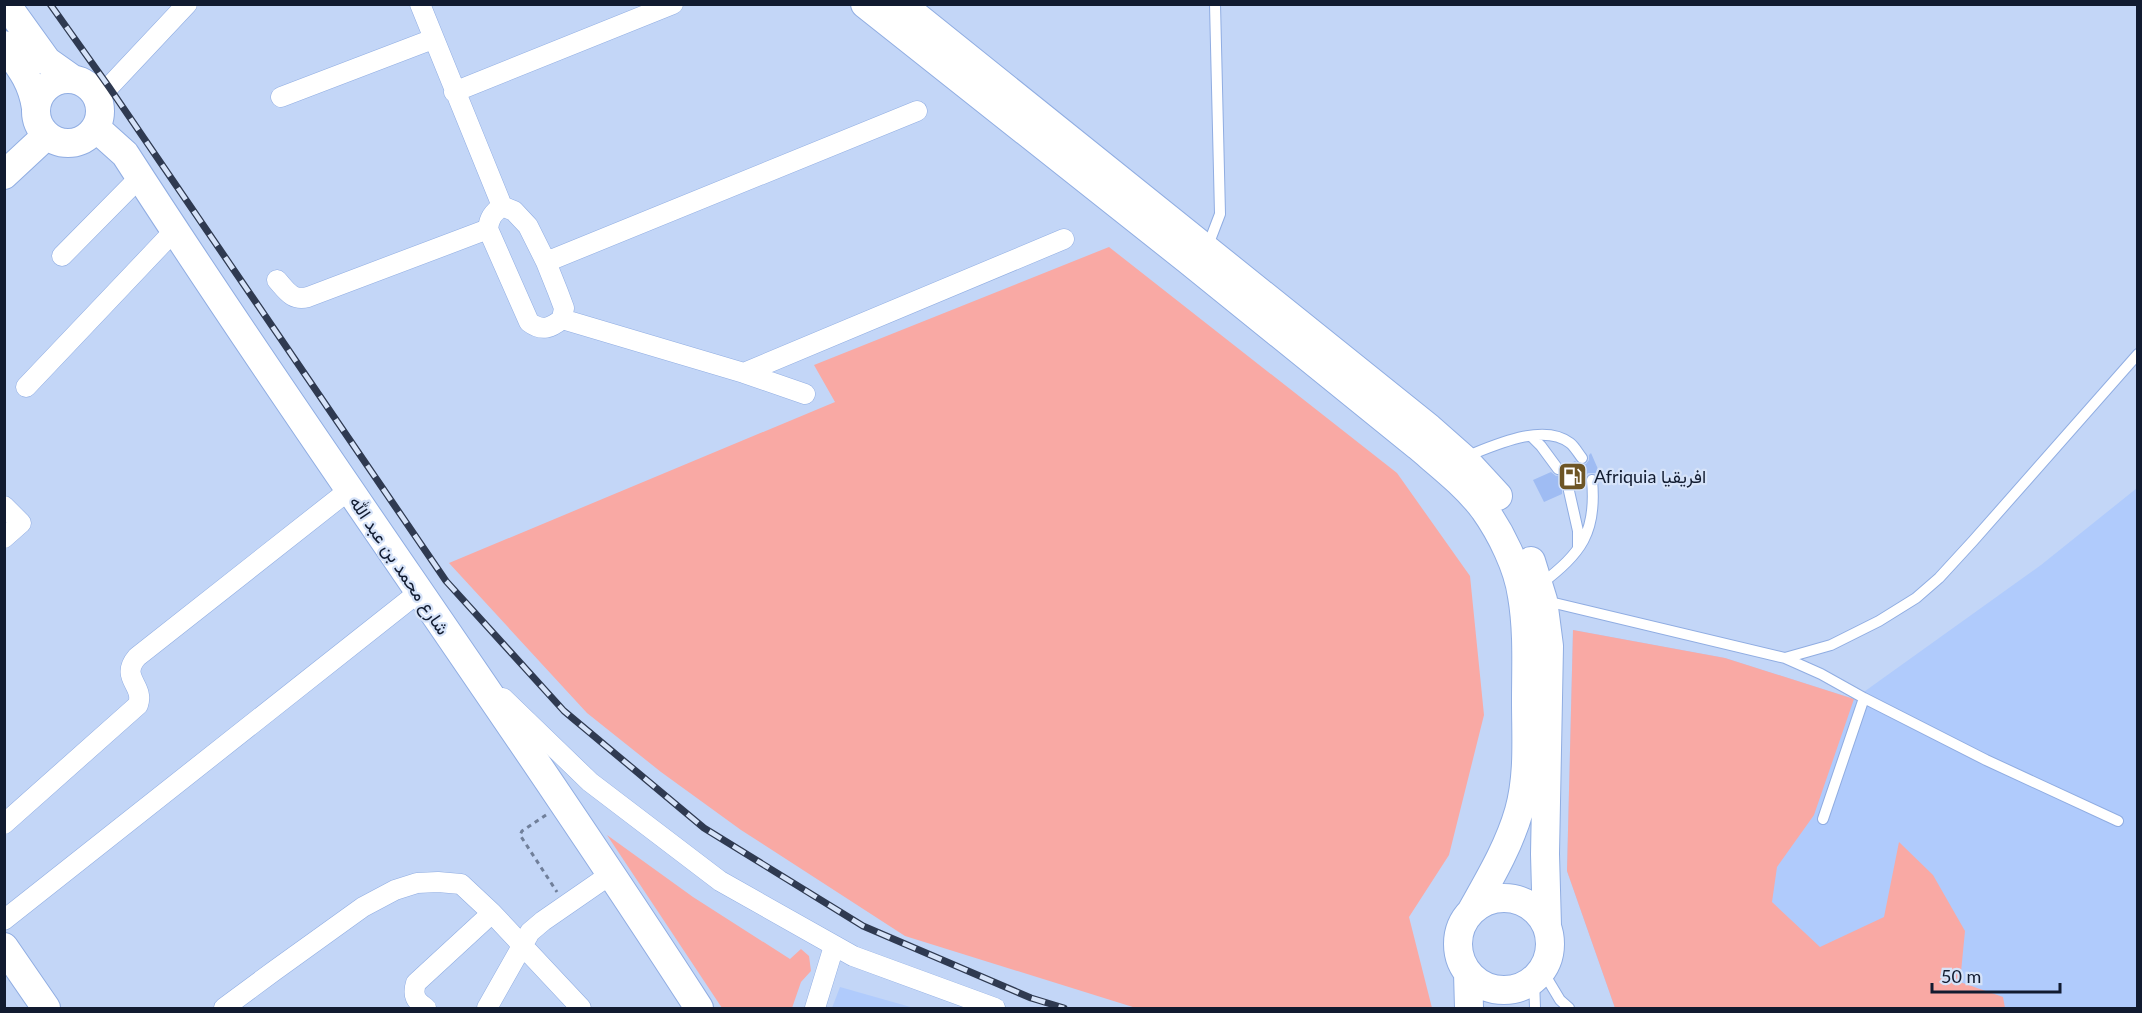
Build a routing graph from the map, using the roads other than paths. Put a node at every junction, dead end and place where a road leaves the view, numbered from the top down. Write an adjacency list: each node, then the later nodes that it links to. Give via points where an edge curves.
1 (6, 4): 10 (street, via 47,62)
2 (187, 4): 12 (street)
3 (420, 4): 8 (street)
4 (673, 4): 11 (street)
5 (865, 4): 35 (street)
6 (901, 4): 24 (street)
7 (1215, 4): 24 (lane, via 1220,214)
8 (433, 39): 11 (street); 13 (street)
9 (4, 45): 14 (street, via 27,76)
10 (71, 78): 12 (street, via 89,85); 14 (street, via 51,83)
11 (454, 92): 20 (street)
12 (97, 96): 16 (street, via 101,110)
13 (281, 97)
14 (36, 108): 17 (street)
15 (917, 111): 26 (street)
16 (96, 128): 17 (street, via 73,143); 19 (street, شارع محمد بن عبد الله, via 125,154)
17 (46, 135): 18 (street)
18 (4, 175)
19 (140, 177): 22 (street, شارع محمد بن عبد الله); 25 (street)
20 (502, 206): 21 (street, via 489,220); 26 (street, via 514,211 528,226)
21 (488, 229): 27 (street, via 308,297 291,296); 28 (street, via 529,322 546,329)
22 (175, 230): 31 (street); 38 (street, شارع محمد بن عبد الله)
23 (1064, 239): 30 (street)
24 (1206, 248): 35 (street)
25 (62, 256)
26 (546, 262): 28 (street, via 564,308)
27 (277, 280)
28 (562, 319): 30 (street)
29 (2138, 354): 45 (lane, via 1973,542 1916,598 1831,645)
30 (744, 373): 32 (street)
31 (26, 387)
32 (805, 394)
33 (1531, 436): 34 (lane, via 1562,439); 35 (lane, via 1508,440); 36 (lane)
34 (1582, 458)
35 (1455, 465): 44 (street, via 1497,495 1517,526)
36 (1558, 469)
37 (1592, 480): 42 (lane, via 1592,518)
38 (349, 490): 43 (street, شارع محمد بن عبد الله); 50 (street, via 137,657 129,669 139,693 138,705)
39 (1569, 491): 42 (lane)
40 (4, 506): 41 (street, via 21,523)
41 (4, 538)
42 (1578, 551): 44 (lane)
43 (419, 592): 46 (street, شارع محمد بن عبد الله); 54 (street)
44 (1535, 594): 45 (lane); 52 (street, via 1526,644 1526,770 1519,810 1508,842); 55 (street, via 1549,646)
45 (1785, 658): 47 (lane)
46 (469, 665): 51 (street, شارع محمد بن عبد الله); 58 (street, via 590,782 720,881)
47 (1864, 698): 48 (lane); 49 (lane)
48 (1823, 819)
49 (2118, 821)
50 (4, 824)
51 (611, 874): 56 (street, via 543,921); 66 (street, شارع محمد بن عبد الله)
52 (1472, 910): 55 (street, via 1484,901 1514,898 1528,903); 59 (street, via 1458,933 1459,954)
53 (492, 913): 56 (street); 62 (street, via 461,884 417,883 395,890 363,907); 63 (street, via 416,983 413,993)
54 (4, 920)
55 (1547, 926): 60 (street, via 1549,956)
56 (522, 944): 64 (street); 65 (street)
57 (4, 946): 61 (street)
58 (834, 946): 67 (street); 68 (street)
59 (1468, 973): 60 (street, via 1492,988); 69 (street)
60 (1530, 990): 70 (lane, via 1560,1000)
61 (46, 1008)
62 (224, 1008)
63 (426, 1008)
64 (487, 1008)
65 (581, 1008)
66 (699, 1008)
67 (815, 1008)
68 (995, 1008)
69 (1469, 1008)
70 (1569, 1008)

